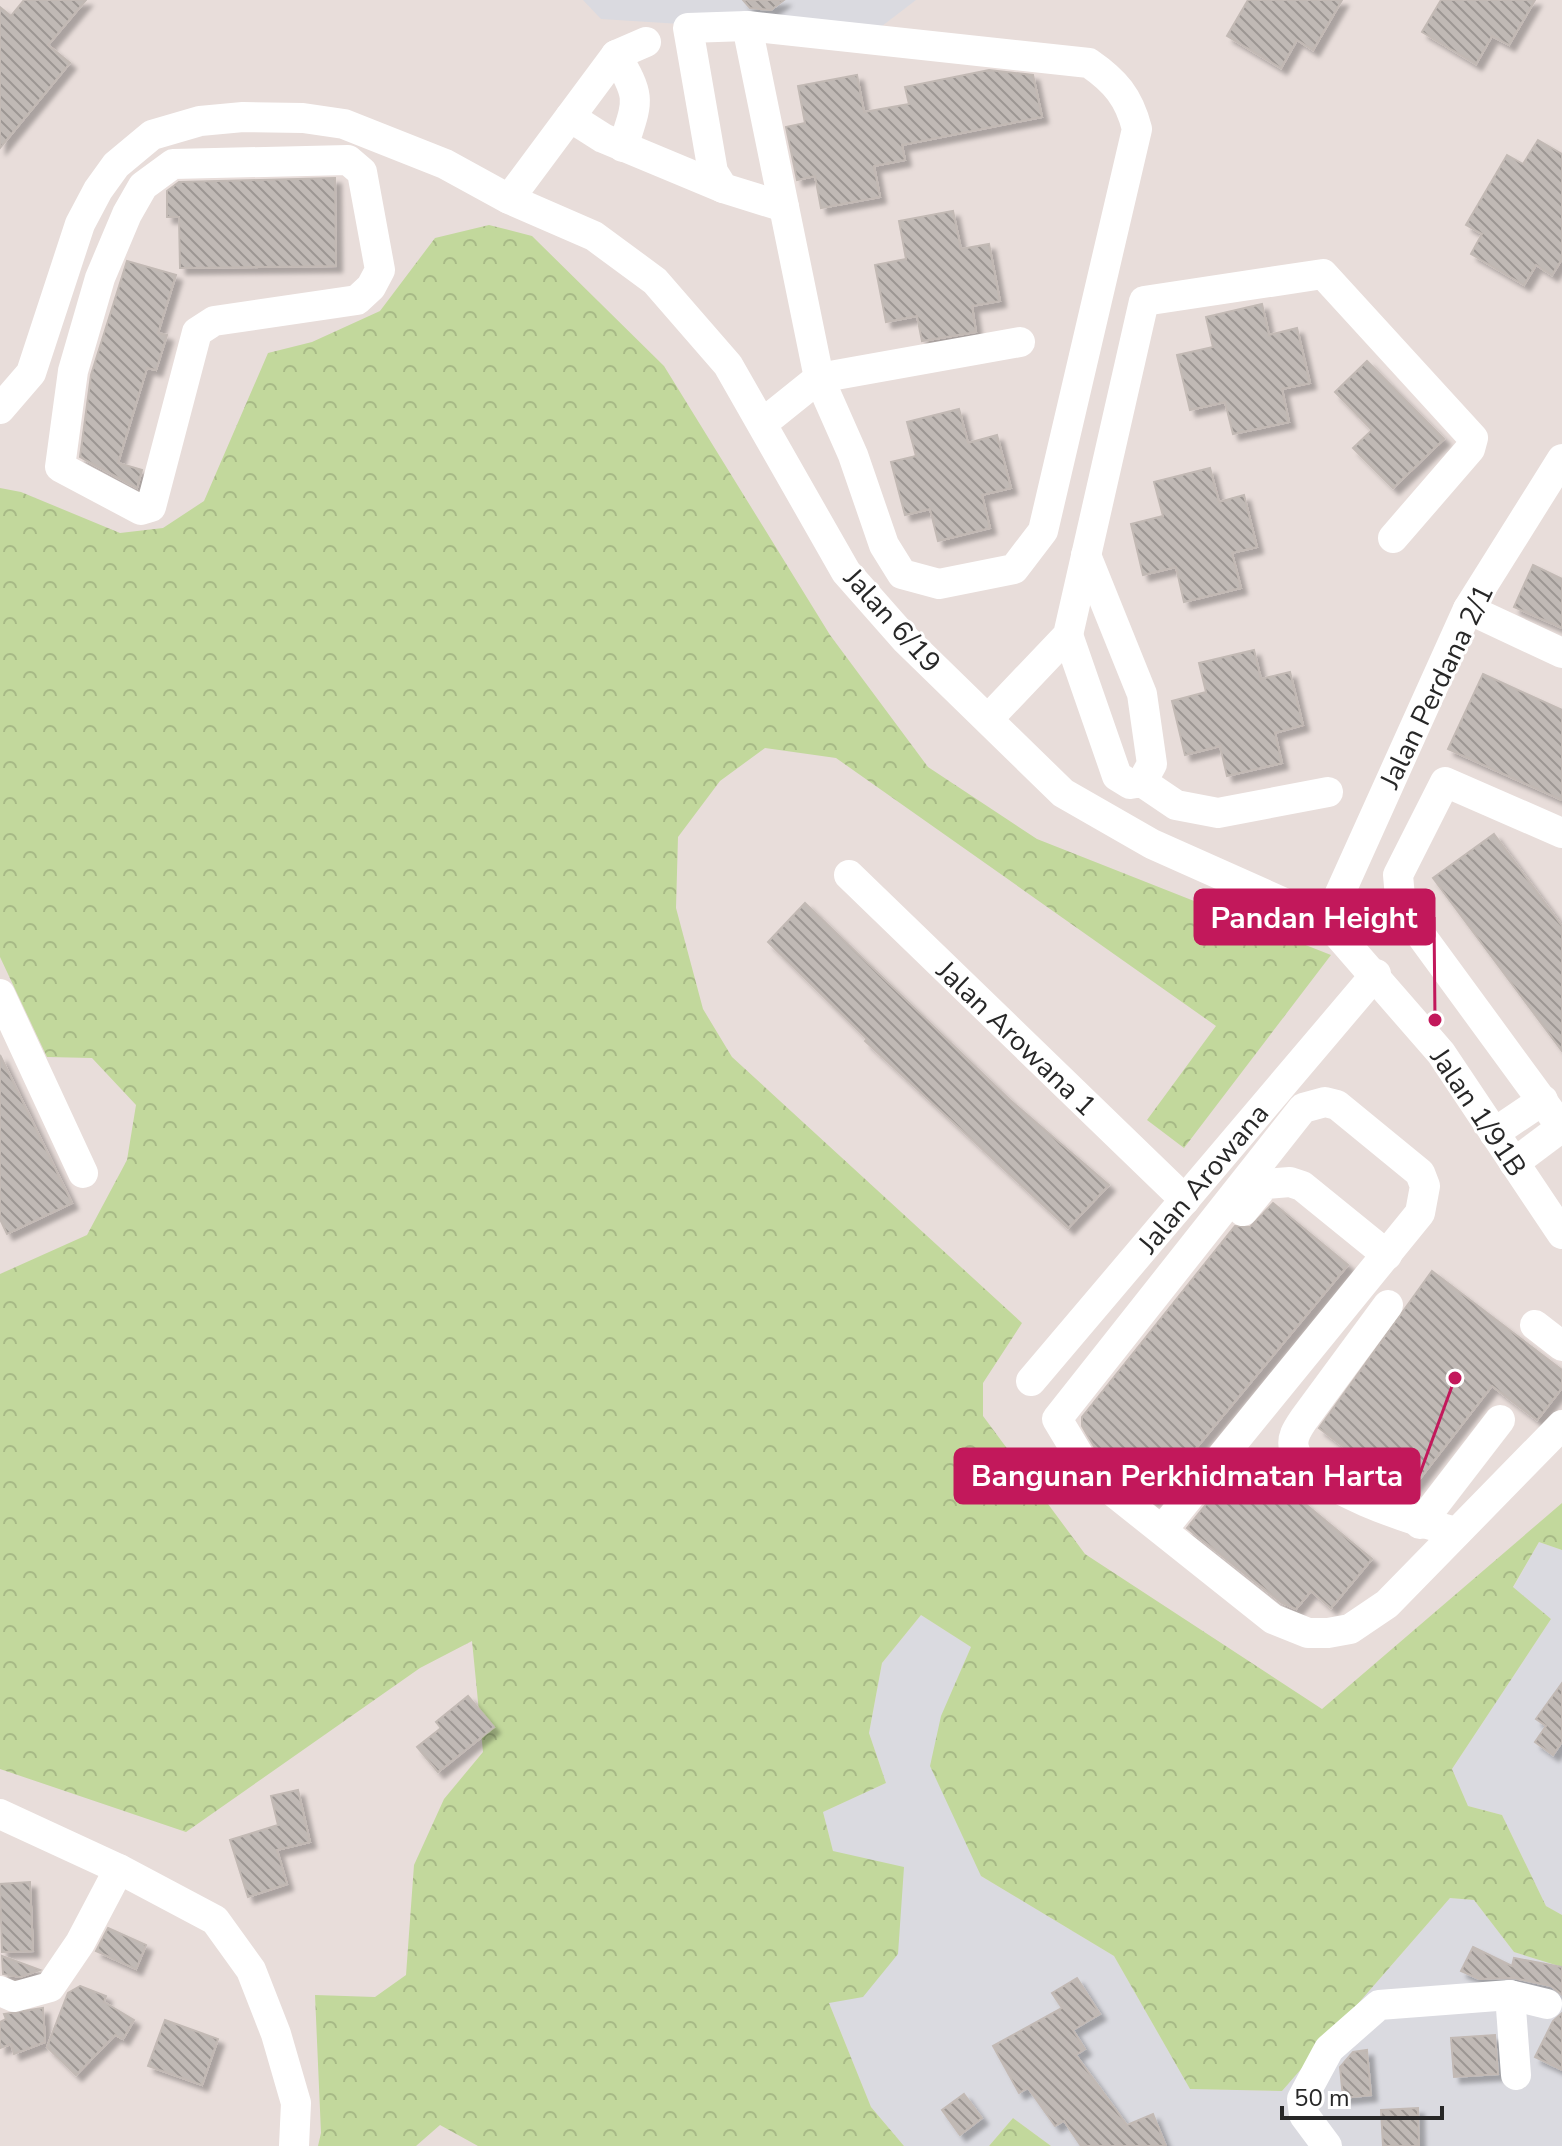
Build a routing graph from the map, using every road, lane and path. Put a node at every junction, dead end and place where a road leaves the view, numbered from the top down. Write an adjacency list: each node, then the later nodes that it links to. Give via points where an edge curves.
1 (747, 26): 8 (street, via 688,28 713,172); 10 (street); 12 (street, via 1089,63 1114,80 1131,105 1137,129 1043,531 1014,569 939,584 902,574 884,545)
2 (646, 42): 3 (street)
3 (616, 55): 4 (street); 6 (street, via 637,101)
4 (570, 117): 6 (street); 9 (street)
5 (152, 135): 7 (street); 9 (street, Jalan 6/19, via 200,121 243,117 344,124 445,164); 13 (street, via 116,165 98,190 80,224 31,373)
6 (623, 147): 8 (street)
7 (173, 164): 7 (street, via 354,162 362,172 380,270 357,300 214,321 197,332 151,507 141,510 60,467 59,450 73,371 100,278 143,186)
8 (723, 188): 10 (street)
9 (509, 199): 14 (street, Jalan 6/19, via 594,236 655,281 728,365)
10 (784, 207): 12 (street)
11 (1020, 342): 12 (street)
12 (819, 378): 14 (street)
13 (0, 409)
14 (763, 423): 21 (street, Jalan 6/19, via 846,572 906,640)
15 (1561, 463): 18 (street, Jalan Perdana 2/1)
16 (1393, 538): 17 (street, via 1470,449 1473,438 1323,274 1144,301)
17 (1086, 555): 19 (street); 22 (street, via 1142,694 1152,764)
18 (1468, 609): 20 (street); 26 (street, Jalan Perdana 2/1)
19 (1068, 635): 21 (street); 22 (street, via 1117,776 1130,784)
20 (1562, 653)
21 (989, 718): 26 (street, Jalan 6/19, via 1063,793 1152,844)
22 (1142, 782): 23 (street, via 1176,805 1218,813)
23 (1328, 792)
24 (1562, 833): 29 (street, via 1445,782 1398,875 1401,908)
25 (849, 875): 33 (street, Jalan Arowana 1)
26 (1327, 922): 27 (street, Jalan 1/91B)
27 (1376, 974): 30 (street, Jalan 1/91B, via 1441,1053); 33 (street, Jalan Arowana)
28 (0, 994): 32 (street)
29 (1556, 1115): 30 (street); 31 (street)
30 (1494, 1133): 31 (street, Jalan 1/91B)
31 (1514, 1163): 34 (street, Jalan 1/91B)
32 (83, 1173)
33 (1185, 1200): 40 (street, Jalan Arowana)
34 (1562, 1234)
35 (1387, 1255): 38 (street, via 1302,1186 1265,1184 1166,1304); 38 (street, via 1420,1213 1425,1186 1420,1173 1337,1105 1313,1104 1303,1108); 44 (street)
36 (1388, 1305): 43 (street, via 1304,1419 1293,1446 1313,1470 1352,1496)
37 (1535, 1325): 39 (street)
38 (1131, 1326): 44 (street, via 1057,1419 1084,1464)
39 (1562, 1346)
40 (1031, 1381)
41 (1500, 1420): 43 (street)
42 (1562, 1425): 45 (street)
43 (1420, 1524): 45 (street)
44 (1162, 1530): 45 (street, via 1273,1619 1308,1633 1350,1629 1369,1619)
45 (1457, 1532)
46 (0, 1814): 47 (street)
47 (119, 1869): 48 (street, via 50,1987 14,1997); 52 (street, via 215,1920 251,1970 296,2103)
48 (0, 1991)
49 (1510, 1995): 50 (street); 51 (street); 53 (street, via 1379,2005 1329,2049 1302,2099 1304,2115)
50 (1547, 2004)
51 (1516, 2075)
52 (294, 2146)
53 (1327, 2146)

